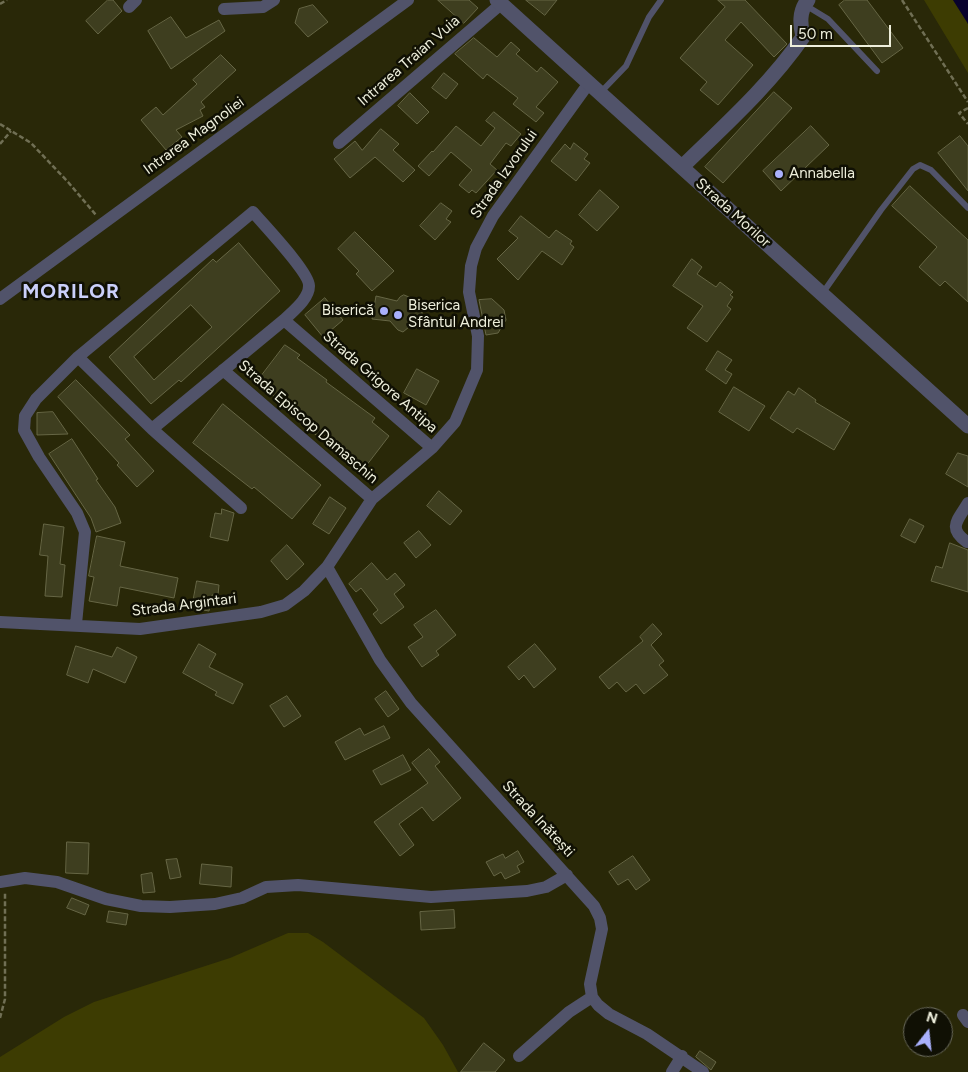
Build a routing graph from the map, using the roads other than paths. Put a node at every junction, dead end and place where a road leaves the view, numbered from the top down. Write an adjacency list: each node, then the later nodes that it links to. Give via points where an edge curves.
1 (274, 0): 6 (street, via 263,7)
2 (408, 0): 13 (street, Intrarea Magnoliei)
3 (661, 0): 8 (lane, via 649,17 626,66)
4 (499, 2): 8 (street, Strada Morilor); 9 (street, Intrarea Traian Vuia)
5 (806, 2): 7 (lane, via 828,19); 10 (street, via 800,22 803,37 791,54 755,95)
6 (224, 9)
7 (877, 71)
8 (595, 88): 10 (street, Strada Morilor); 19 (street, Strada Izvorului, via 483,232 469,279 478,336 477,370 455,422)
9 (339, 143)
10 (682, 167): 12 (street, Strada Morilor)
11 (968, 208): 12 (lane, via 932,170 920,165 913,169)
12 (822, 294): 17 (street, Strada Morilor)
13 (0, 299)
14 (284, 320): 15 (street, via 303,300 310,285 304,273 253,212); 16 (street); 19 (street, Strada Grigore Antipa)
15 (78, 357): 18 (street); 26 (street, via 36,399 25,416 24,430 77,513 85,532)
16 (223, 370): 18 (street); 20 (street, Strada Episcop Damaschin)
17 (968, 426)
18 (152, 428): 22 (street)
19 (432, 448): 20 (street, Strada Izvorului)
20 (372, 499): 24 (street, Strada Izvorului)
21 (968, 503): 23 (street, via 955,530)
22 (241, 508)
23 (966, 542)
24 (327, 567): 26 (street, Strada Argintari, via 285,605 261,612 140,629); 27 (street, Strada Inătești, via 380,660 411,703)
25 (0, 622): 26 (street, Strada Argintari)
26 (76, 624)
27 (567, 875): 28 (street, via 527,891 431,897 298,885 266,887 242,898 215,904 170,907 141,906 106,899 57,882 25,878); 29 (street, Strada Inătești, via 594,906 600,918 602,929 590,984)
28 (3, 881)
29 (592, 997): 30 (street, via 569,1012); 31 (street, via 610,1014)
30 (519, 1056)
31 (682, 1056): 32 (street); 33 (street)
32 (672, 1072)
33 (703, 1072)

